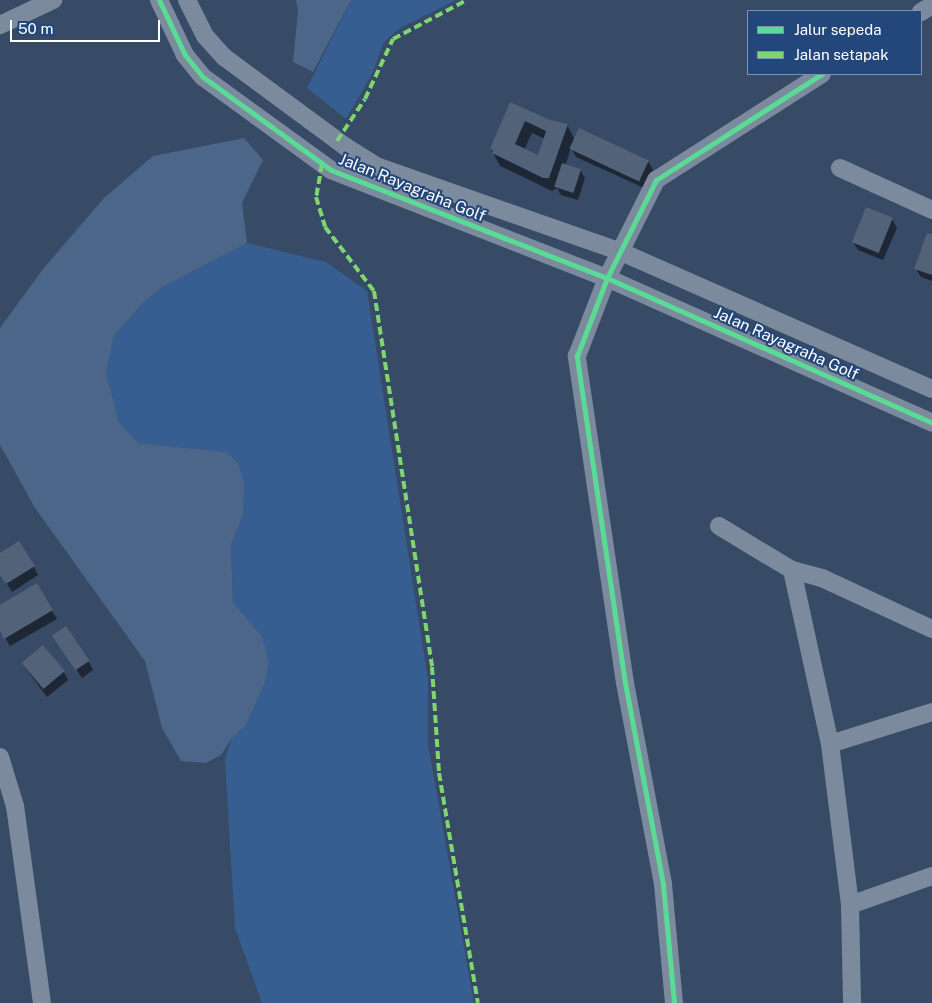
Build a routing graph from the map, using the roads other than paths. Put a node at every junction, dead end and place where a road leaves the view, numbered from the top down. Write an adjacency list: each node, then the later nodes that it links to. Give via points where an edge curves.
1 (53, 0): 4 (street)
2 (158, 0): 9 (street, Jalan Rayagraha Golf, via 185,55 203,77 330,170)
3 (187, 0): 8 (street, Jalan Rayagraha Golf, via 205,36 224,57 346,148 376,166)
4 (0, 25)
5 (820, 75): 8 (street, via 656,180)
6 (840, 168): 7 (street)
7 (932, 210)
8 (620, 251): 9 (street); 10 (street, Jalan Rayagraha Golf)
9 (607, 278): 11 (street, Jalan Rayagraha Golf); 21 (street, via 577,356 625,683 663,884)
10 (932, 389)
11 (932, 423)
12 (719, 526): 13 (street)
13 (792, 570): 14 (street, via 822,578); 16 (street)
14 (932, 629)
15 (932, 712): 16 (street)
16 (830, 744): 19 (street)
17 (0, 757): 20 (street, via 15,806)
18 (932, 876): 19 (street)
19 (850, 905): 22 (street)
20 (42, 1003)
21 (674, 1003)
22 (852, 1003)

